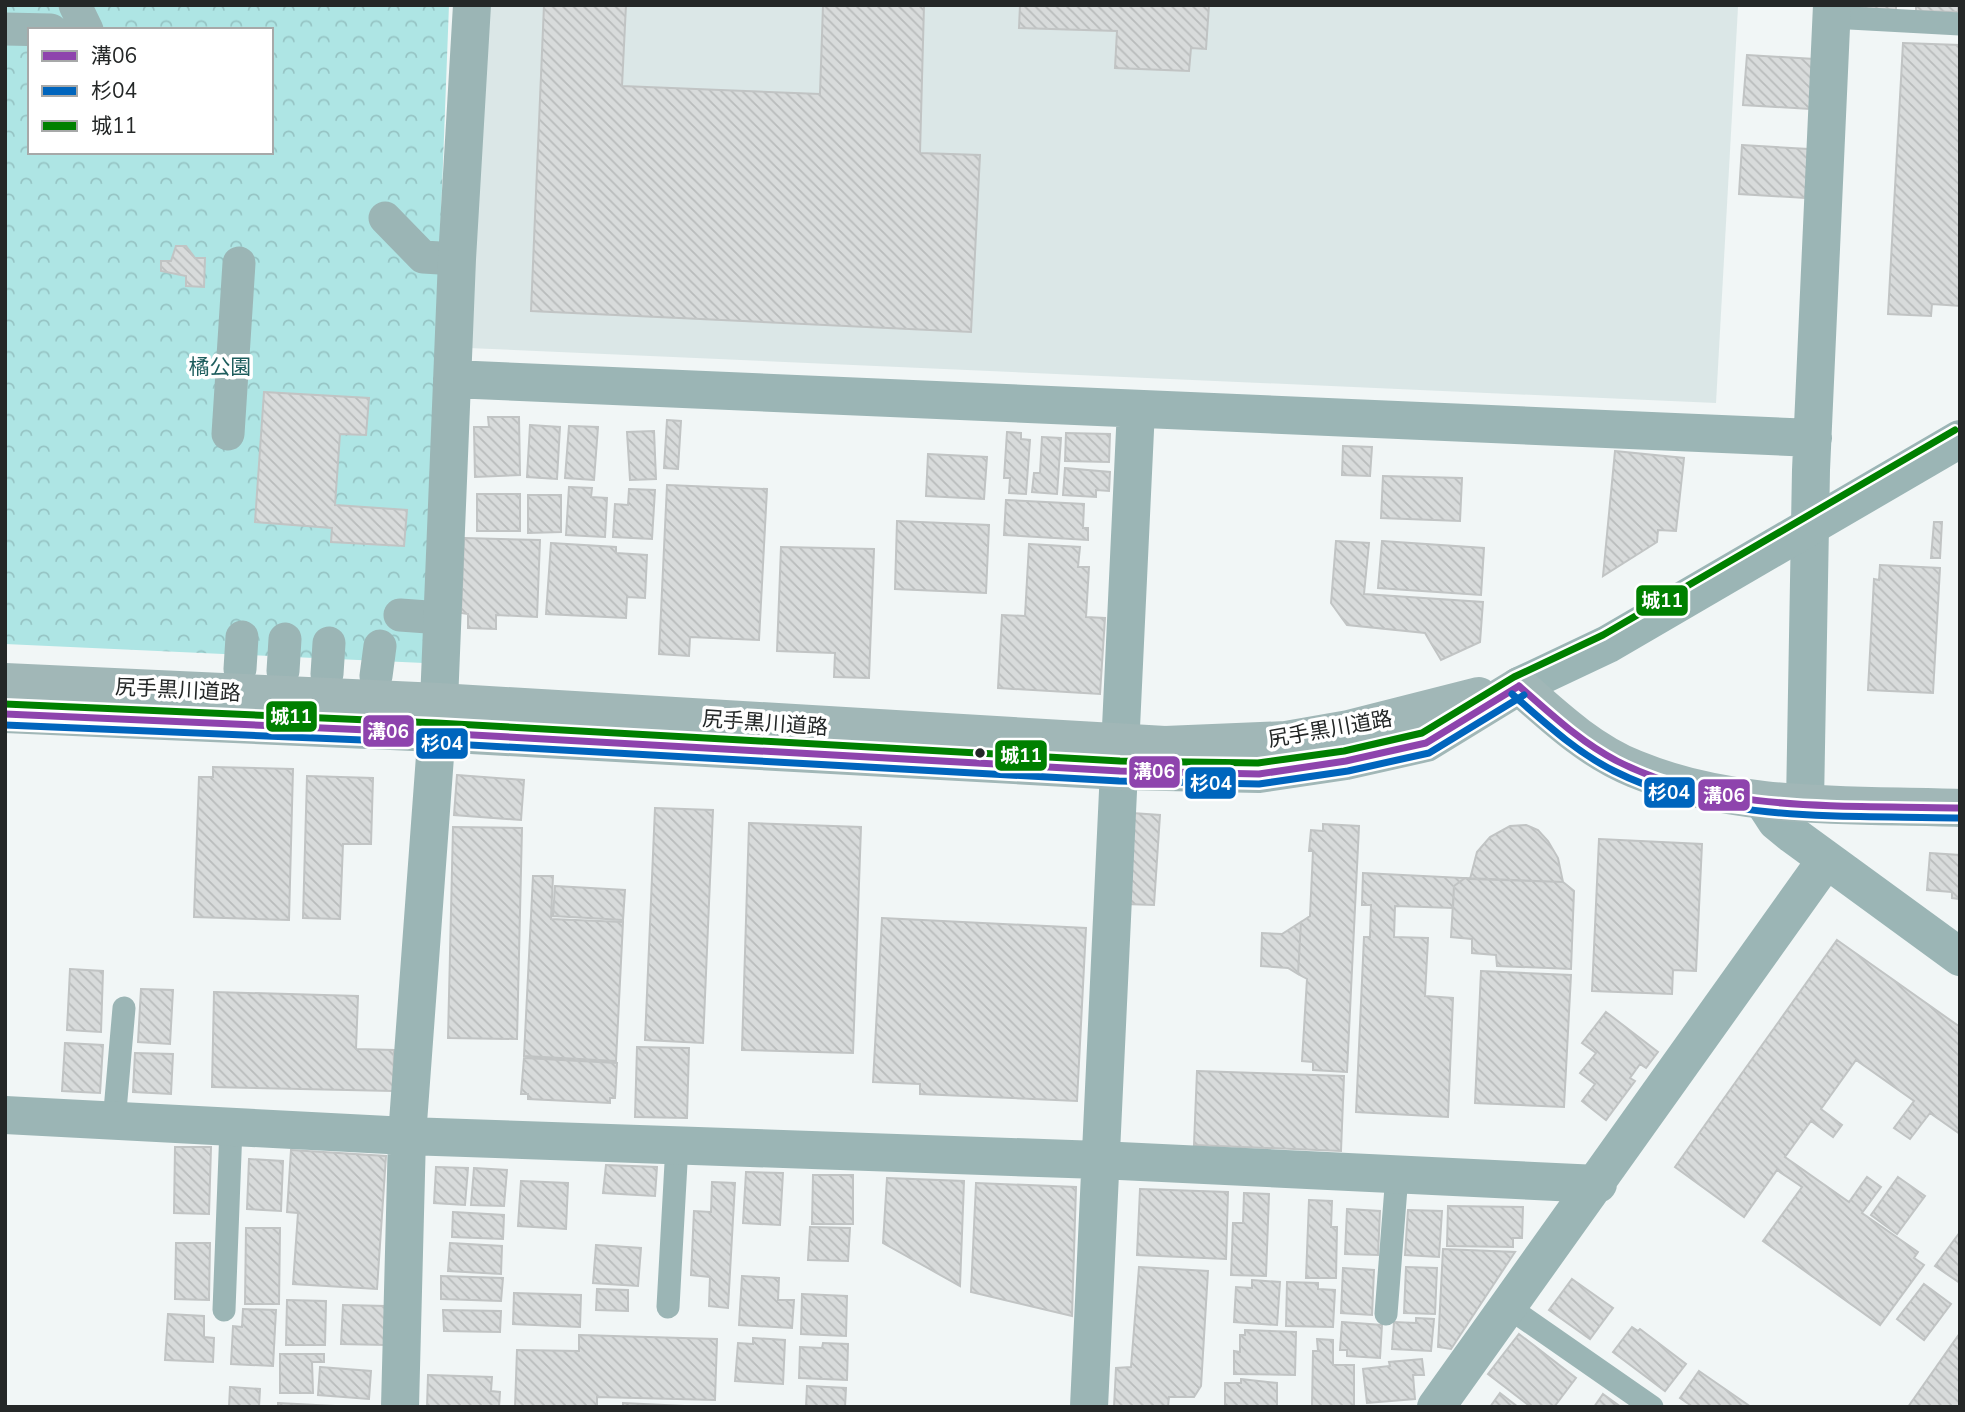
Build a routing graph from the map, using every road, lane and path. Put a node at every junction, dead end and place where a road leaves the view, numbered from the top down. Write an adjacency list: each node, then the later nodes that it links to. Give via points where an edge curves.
1 (75, 5): 5 (street)
2 (472, 5): 9 (street)
3 (1831, 11): 4 (lane); 14 (street)
4 (1960, 24)
5 (86, 28)
6 (5, 29): 7 (street)
7 (28, 30)
8 (385, 218): 9 (street, via 423,257)
9 (457, 259): 11 (street)
10 (239, 263): 13 (street)
11 (452, 379): 12 (street); 18 (street)
12 (1136, 409): 14 (street); 23 (street)
13 (228, 434)
14 (1813, 438): 16 (street)
15 (1960, 439): 16 (street, 尻手黒川道路)
16 (1810, 526): 20 (street, 尻手黒川道路, via 1608,644); 25 (street)
17 (400, 615): 18 (street)
18 (442, 618): 22 (street)
19 (5, 682): 22 (main road, 尻手黒川道路)
20 (1519, 686): 23 (main road, 尻手黒川道路, via 1426,743 1346,761 1259,774); 24 (main road, via 1576,735 1633,769 1695,790)
21 (5, 714): 22 (main road, 尻手黒川道路)
22 (437, 718): 23 (main road, 尻手黒川道路); 33 (street)
23 (1121, 757): 35 (street)
24 (1763, 801): 25 (main road); 27 (street, via 1776,821)
25 (1805, 803): 26 (main road)
26 (1960, 808)
27 (1826, 860): 28 (street); 37 (street)
28 (1960, 957)
29 (124, 1009): 31 (lane)
30 (5, 1115): 31 (street)
31 (114, 1122): 32 (street)
32 (231, 1128): 33 (street); 40 (lane)
33 (407, 1136): 34 (street); 42 (street)
34 (677, 1145): 35 (street); 38 (lane)
35 (1099, 1160): 36 (street); 43 (street)
36 (1397, 1175): 37 (street); 41 (lane)
37 (1598, 1184): 39 (street)
38 (668, 1307)
39 (1508, 1307): 44 (street); 45 (lane)
40 (224, 1310)
41 (1387, 1314)
42 (400, 1407)
43 (1089, 1407)
44 (1436, 1407)
45 (1652, 1407)

